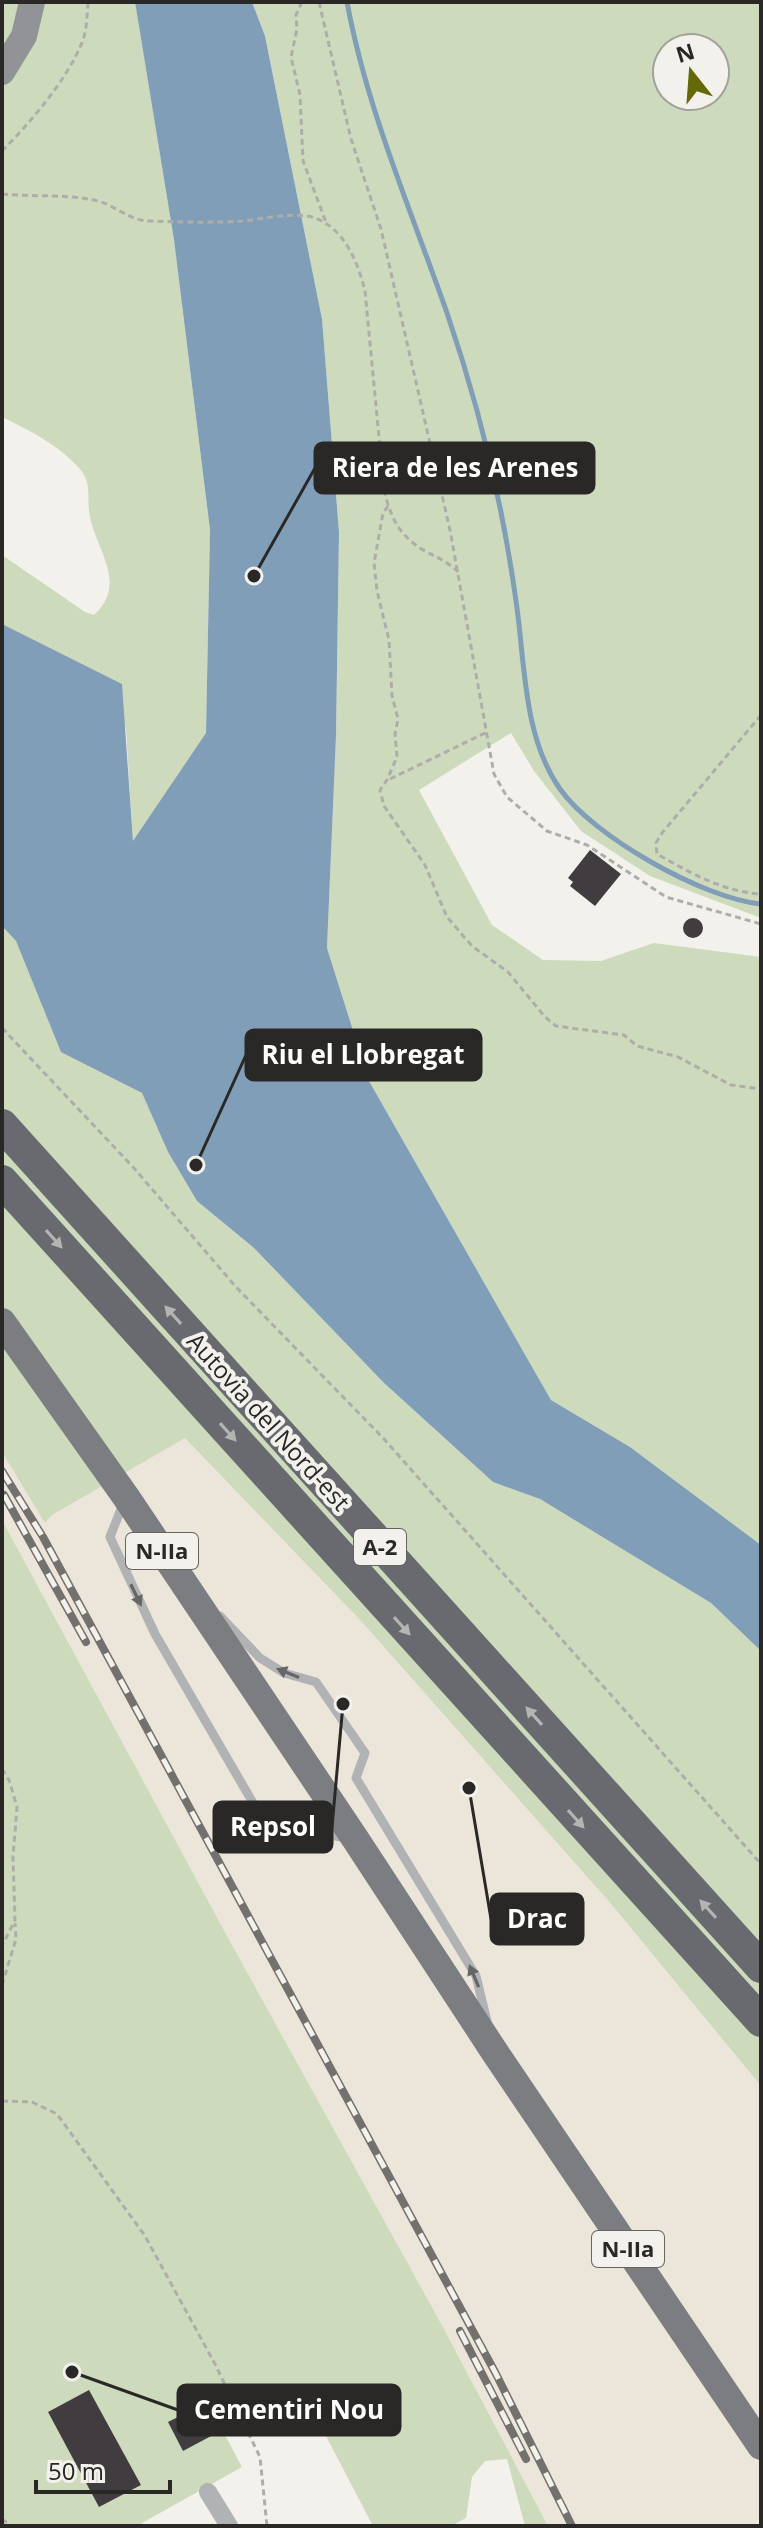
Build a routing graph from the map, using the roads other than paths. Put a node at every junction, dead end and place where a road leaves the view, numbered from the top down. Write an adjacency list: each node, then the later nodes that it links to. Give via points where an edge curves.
1 (23, 2): 3 (street)
2 (32, 2): 4 (street, via 24,36)
3 (2, 41)
4 (2, 72)
5 (2, 1125): 11 (highway, Autovia del Nord-est / A-2, one-way to 5)
6 (2, 1181): 12 (highway, Autovia del Nord-est / A-2, one-way to 12)
7 (2, 1322): 8 (main road, N-IIa)
8 (126, 1497): 9 (main road, N-IIa); 10 (lane, one-way to 10, via 110,1537 155,1634 260,1815 293,1828)
9 (198, 1606): 10 (main road, N-IIa); 13 (lane, one-way to 9, via 476,1976 356,1778 365,1753 316,1682 284,1673 260,1658 218,1613)
10 (356, 1840): 13 (main road, N-IIa)
11 (761, 1967)
12 (761, 2021)
13 (494, 2051): 14 (main road, N-IIa)
14 (761, 2446)
15 (208, 2492): 16 (street)
16 (229, 2526)

